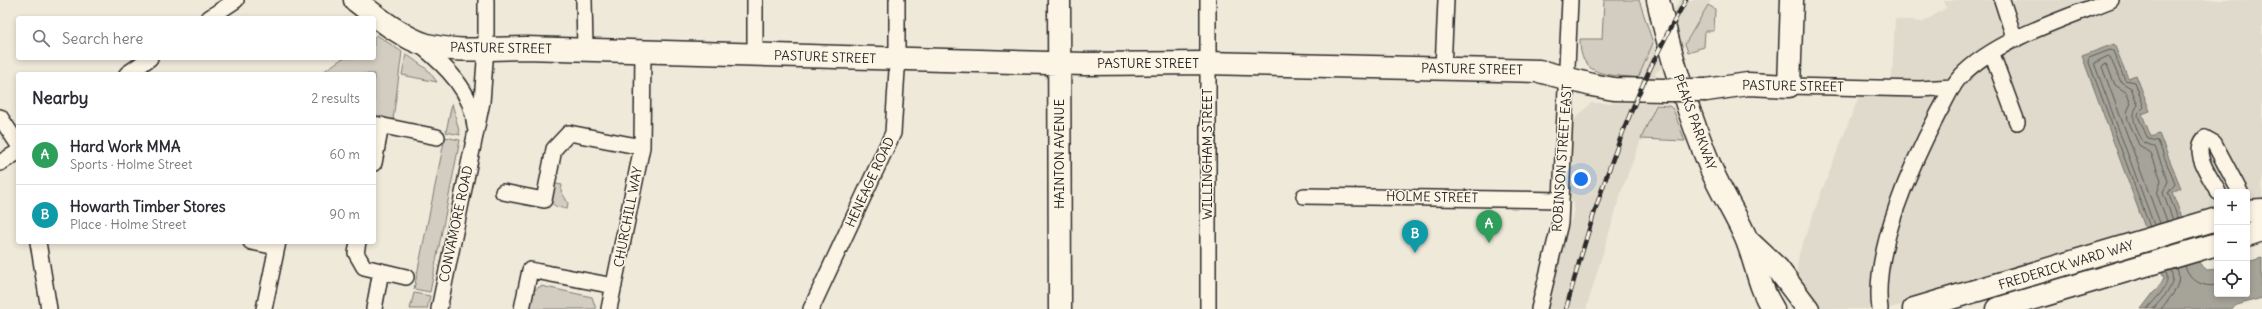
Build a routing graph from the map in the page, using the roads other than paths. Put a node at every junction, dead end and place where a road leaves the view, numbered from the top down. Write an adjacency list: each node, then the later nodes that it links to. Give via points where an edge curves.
1 (236, 0): 15 (street)
2 (355, 0): 16 (main road, PASTURE STREET)
3 (486, 0): 18 (street, CONVAMORE ROAD)
4 (584, 0): 19 (street)
5 (755, 0): 21 (street)
6 (897, 0): 23 (street, HENEAGE ROAD)
7 (1059, 0): 25 (main road, HAINTON AVENUE)
8 (1208, 0): 26 (street, WILLINGHAM STREET)
9 (1446, 0): 27 (street)
10 (1570, 0): 29 (street, ROBINSON STREET EAST)
11 (1658, 0): 50 (main road, PEAKS PARKWAY, via 1691,116 1712,171)
12 (1792, 0): 30 (main road)
13 (2002, 0): 17 (street)
14 (2111, 0): 17 (street)
15 (212, 16)
16 (410, 37): 18 (main road, PASTURE STREET, via 426,45 438,47); 36 (street, CONVAMORE ROAD, via 440,62 459,84 474,118)
17 (2015, 40): 22 (street)
18 (486, 48): 19 (main road, PASTURE STREET); 36 (street, CONVAMORE ROAD, via 482,102)
19 (585, 49): 20 (main road, PASTURE STREET)
20 (643, 52): 21 (main road, PASTURE STREET); 39 (street, CHURCHILL WAY)
21 (756, 54): 23 (main road, PASTURE STREET)
22 (1992, 54): 31 (street, via 1961,76); 33 (street)
23 (897, 59): 25 (main road, PASTURE STREET); 65 (street, HENEAGE ROAD, via 893,133)
24 (147, 60): 28 (street)
25 (1059, 62): 26 (main road, PASTURE STREET); 66 (main road, HAINTON AVENUE)
26 (1207, 63): 27 (main road, PASTURE STREET); 67 (street, WILLINGHAM STREET)
27 (1443, 69): 29 (main road, PASTURE STREET, via 1539,71)
28 (130, 72)
29 (1567, 77): 30 (main road, PASTURE STREET, bridge, via 1586,84 1614,88 1706,90 1748,84); 46 (street, ROBINSON STREET EAST)
30 (1790, 86): 31 (street, PASTURE STREET, via 1920,89)
31 (1953, 87): 70 (street, via 1917,158 1886,235 1879,286)
32 (0, 117): 37 (street)
33 (2017, 122)
34 (378, 125): 35 (street); 38 (street)
35 (437, 137)
36 (474, 138): 62 (street, CONVAMORE ROAD)
37 (16, 141)
38 (376, 144)
39 (642, 148): 44 (street, via 569,133 554,149 544,200); 57 (street, CHURCHILL WAY)
40 (16, 153): 41 (street)
41 (0, 163)
42 (2216, 189): 43 (street, via 2198,152 2199,144 2205,138 2214,143)
43 (2240, 189)
44 (503, 192)
45 (1304, 196): 46 (street, HOLME STREET)
46 (1561, 200): 68 (street, ROBINSON STREET EAST, via 1560,223)
47 (2250, 210): 49 (street)
48 (2208, 222): 71 (main road, FREDERICK WARD WAY)
49 (2255, 232)
50 (1746, 239): 58 (main road, PEAKS PARKWAY); 69 (main road, PEAKS PARKWAY, via 1778,269)
51 (38, 244): 59 (street)
52 (358, 244): 55 (street, via 356,253 364,267)
53 (278, 245): 60 (street)
54 (2211, 246): 72 (main road, FREDERICK WARD WAY)
55 (381, 271): 56 (street); 61 (street)
56 (406, 277)
57 (614, 286): 63 (street, via 530,270); 64 (street, CHURCHILL WAY)
58 (1770, 307)
59 (49, 309)
60 (264, 309)
61 (374, 309)
62 (439, 309)
63 (522, 309)
64 (609, 309)
65 (811, 309)
66 (1060, 309)
67 (1208, 309)
68 (1539, 309)
69 (1808, 309)
70 (1880, 309)
71 (1914, 309)
72 (1997, 309)

